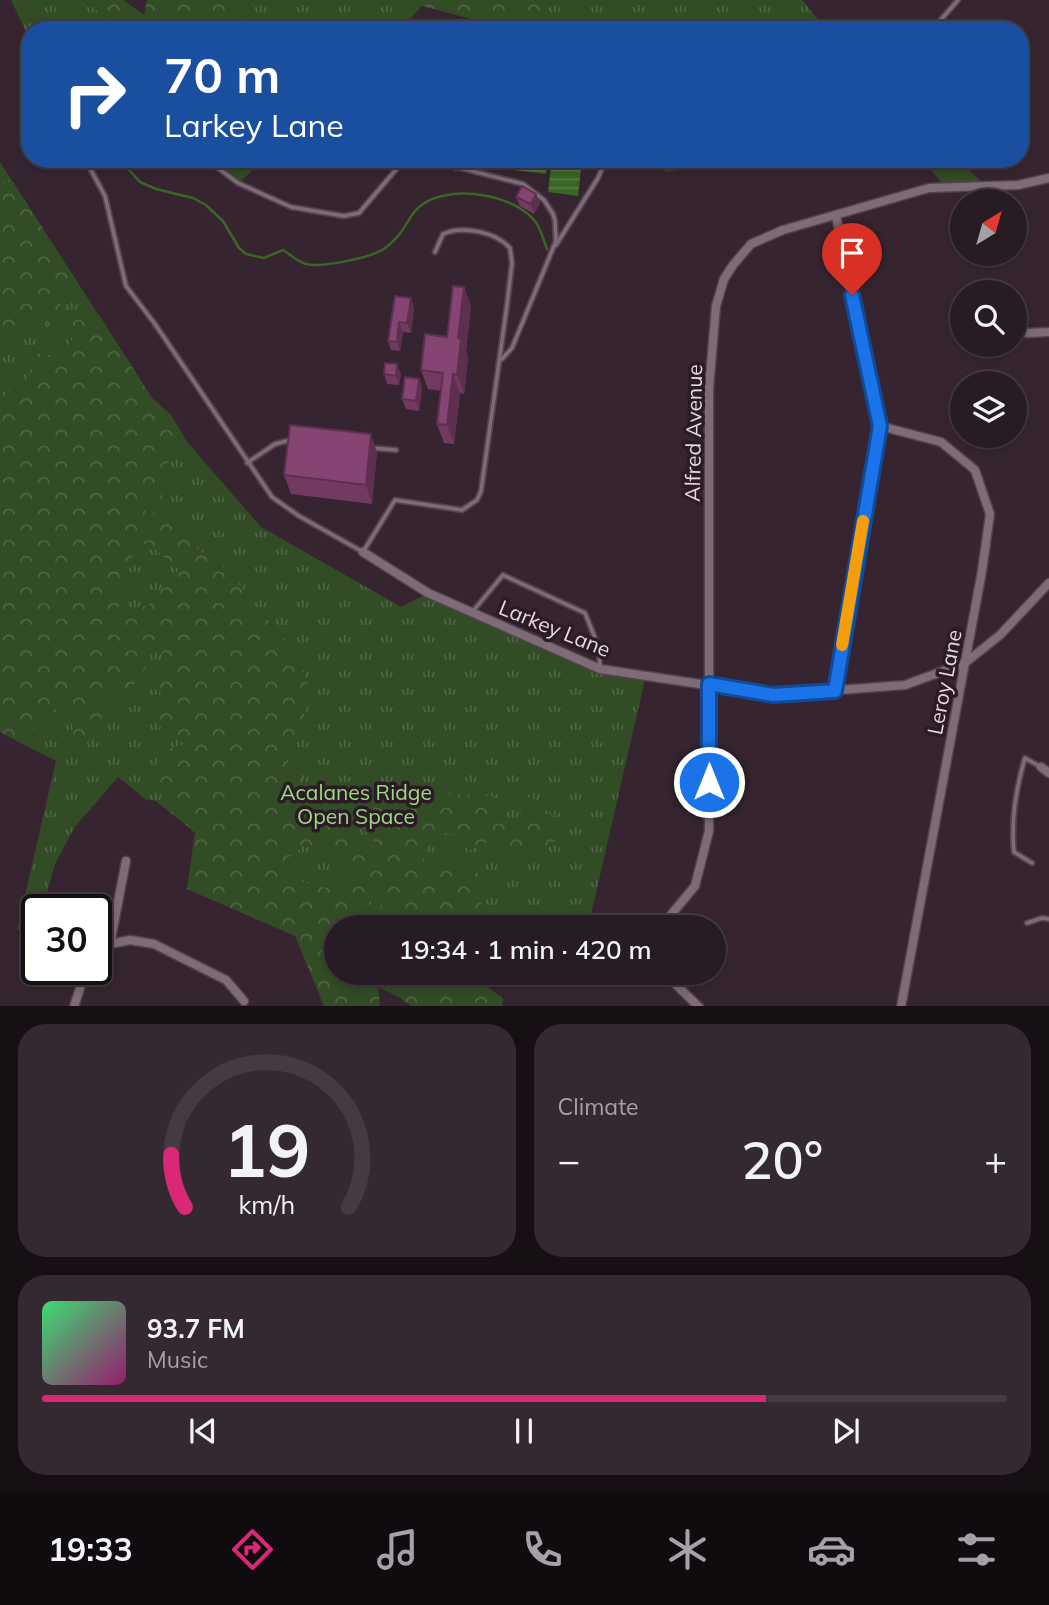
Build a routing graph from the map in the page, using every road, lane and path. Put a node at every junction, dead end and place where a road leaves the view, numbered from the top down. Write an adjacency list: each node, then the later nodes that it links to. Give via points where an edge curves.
1 (958, 0): 2 (lane)
2 (940, 21)
3 (90, 168): 19 (lane, via 105,196 126,286)
4 (218, 168): 5 (lane, via 291,207 354,216)
5 (397, 168)
6 (455, 168): 11 (lane, via 532,189 555,221 556,241)
7 (602, 168): 11 (lane)
8 (1048, 181): 9 (street, Alfred Avenue, via 929,188)
9 (836, 216): 15 (street); 25 (street, Alfred Avenue, via 751,244 724,279 716,306 709,388)
10 (435, 252): 14 (lane, via 443,234 460,230 497,237 510,248)
11 (551, 252): 14 (lane, via 512,348)
12 (1049, 332): 13 (street)
13 (1027, 333)
14 (500, 360): 20 (lane, via 477,500 462,510 395,500)
15 (880, 426): 23 (street, Leroy Lane, via 941,442 975,470 990,514); 26 (street)
16 (295, 439): 19 (lane, via 275,444)
17 (370, 447): 18 (lane)
18 (396, 450)
19 (247, 463): 20 (lane, via 272,498)
20 (363, 552): 22 (street, Larkey Lane, via 428,593)
21 (1049, 583): 23 (street, Larkey Lane, via 1000,635)
22 (471, 612): 24 (street, Larkey Lane); 24 (lane, via 503,575 584,614 599,648)
23 (965, 663): 26 (street, Larkey Lane, via 905,685); 40 (street, Leroy Lane)
24 (600, 669): 25 (street, Larkey Lane)
25 (709, 684): 26 (street, Larkey Lane, via 773,695); 30 (street, Alfred Avenue, via 709,831 695,886)
26 (835, 691)
27 (1045, 770): 29 (lane, via 1025,758 1017,792 1014,852)
28 (126, 861): 33 (street)
29 (1032, 863)
30 (671, 915)
31 (1049, 919): 32 (lane)
32 (1027, 923)
33 (112, 934)
34 (112, 944): 37 (street, via 130,940 154,944 226,980)
35 (81, 985): 38 (street)
36 (677, 985): 39 (street)
37 (244, 1001)
38 (74, 1006)
39 (699, 1006)
40 (901, 1006)

